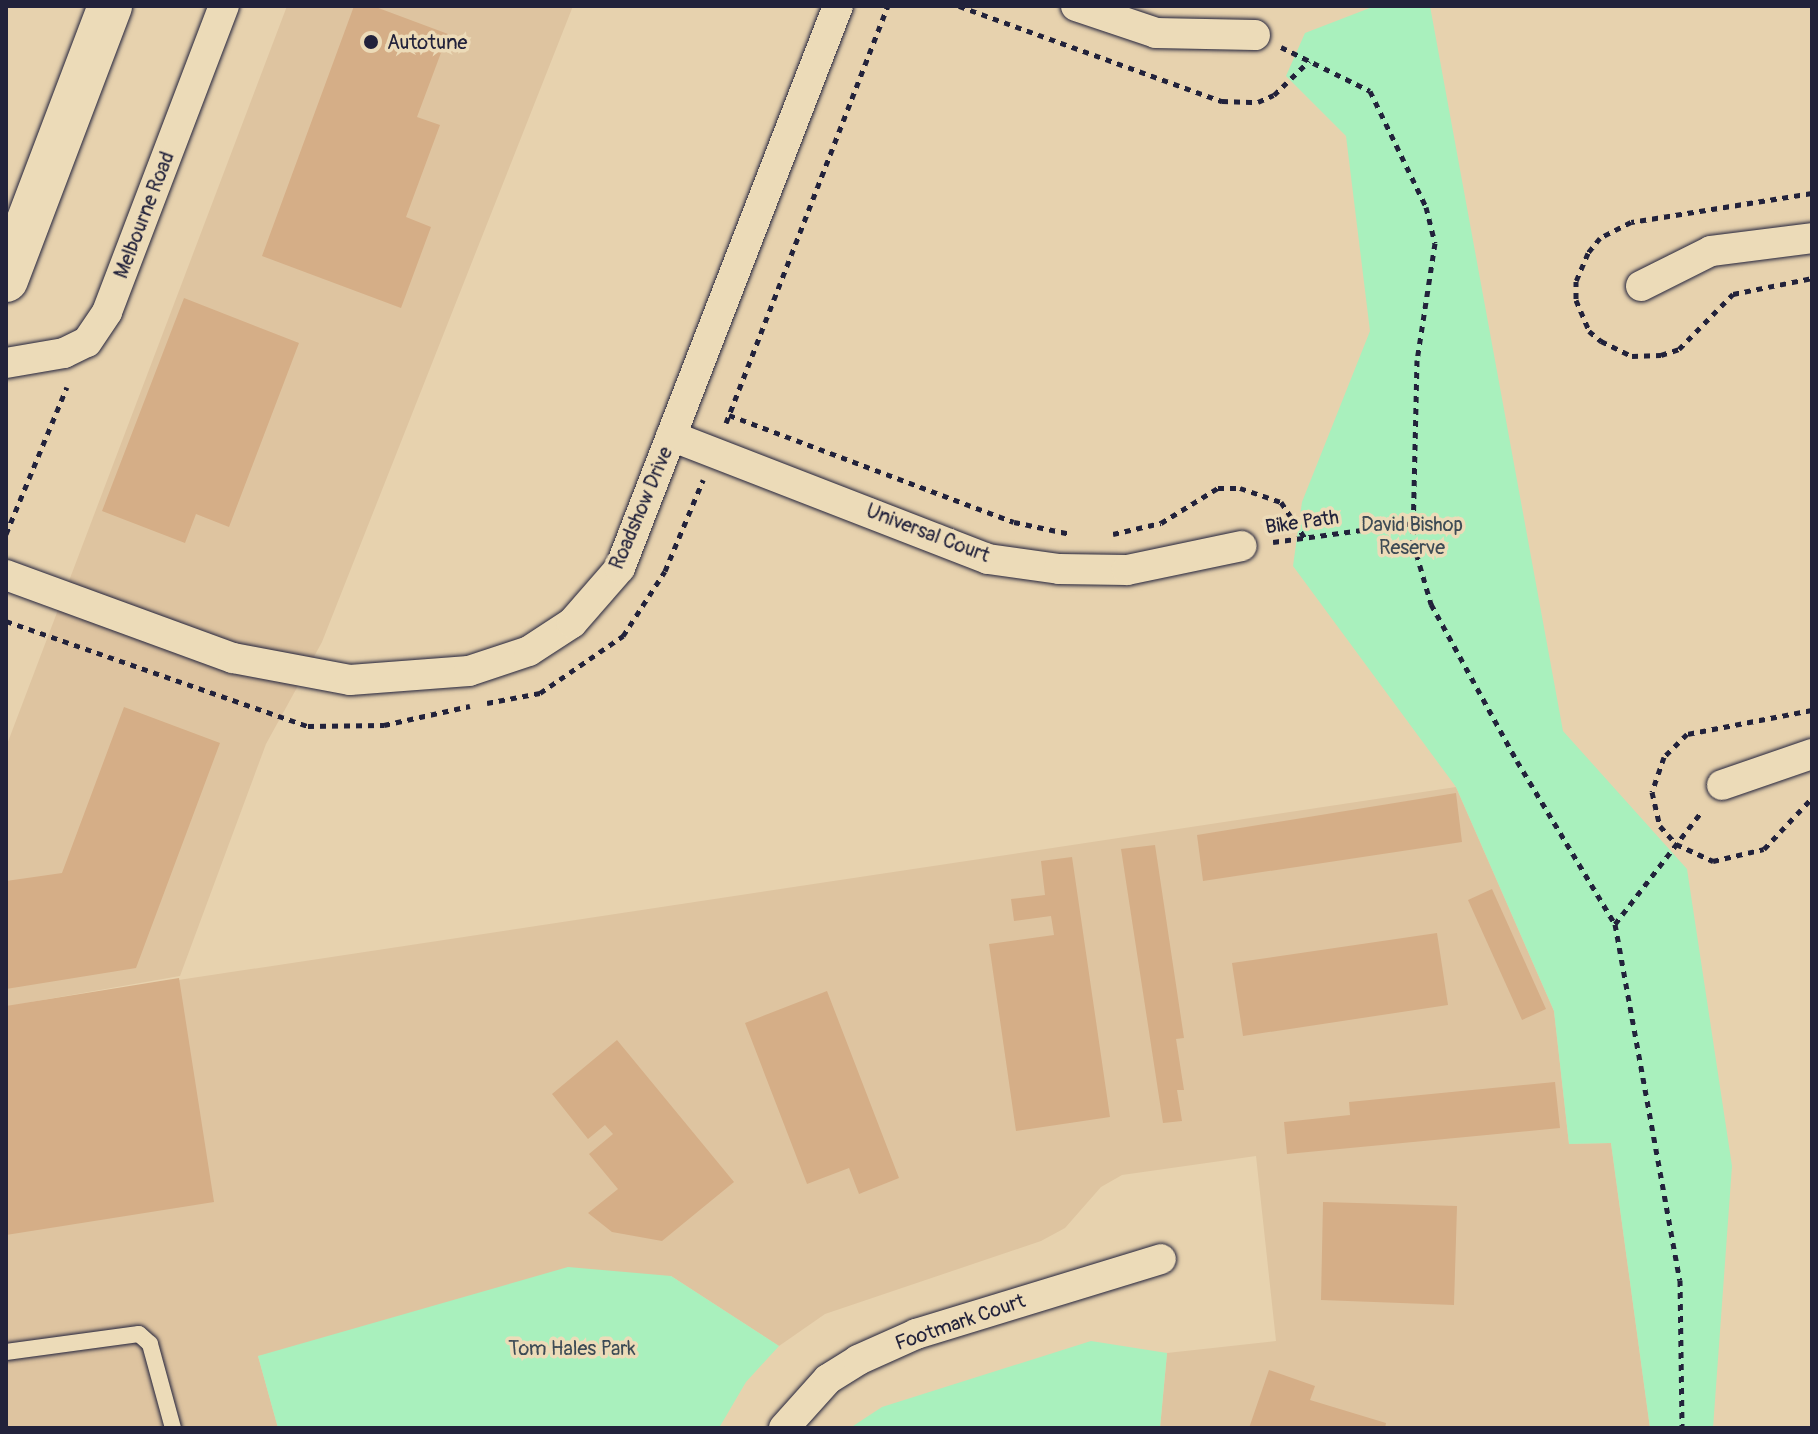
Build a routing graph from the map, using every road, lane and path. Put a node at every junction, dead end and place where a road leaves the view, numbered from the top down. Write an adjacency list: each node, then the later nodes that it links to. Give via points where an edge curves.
1 (224, 6): 10 (street, Melbourne Road, via 107,312)
2 (838, 6): 13 (street, Roadshow Drive)
3 (888, 6): 12 (path)
4 (1076, 6): 6 (street, via 1156,33)
5 (104, 8): 8 (main road, via 27,204)
6 (1255, 35): 15 (path, via 1370,91 1426,207 1435,243 1417,360)
7 (1812, 238): 9 (street, via 1711,251)
8 (6, 280)
9 (1641, 286)
10 (87, 342): 11 (street, via 64,353); 16 (path)
11 (6, 363)
12 (729, 415): 14 (path); 17 (path, via 1014,522)
13 (671, 436): 14 (street, Universal Court); 21 (street, Roadshow Drive, via 620,568 572,623 529,651 469,671 350,680 287,672 233,658)
14 (715, 453): 20 (street, Universal Court, via 988,559 1059,569 1127,570); 22 (path, via 665,571 623,636 540,693 384,725 308,726)
15 (1414, 523): 19 (path, Bike Path); 25 (path, via 1413,542 1431,604)
16 (6, 534)
17 (1075, 534)
18 (1100, 535): 19 (path, via 1143,530 1218,488 1240,488 1281,502)
19 (1305, 538): 20 (path, Bike Path)
20 (1242, 546)
21 (6, 575)
22 (6, 621)
23 (1812, 754): 24 (street)
24 (1722, 785): 25 (path)
25 (1615, 924): 30 (path, via 1680,1280)
26 (1161, 1259): 29 (street, Footmark Court, via 916,1334 828,1379)
27 (6, 1352): 28 (lane, via 139,1334 150,1344)
28 (173, 1428)
29 (784, 1428)
30 (1682, 1428)

